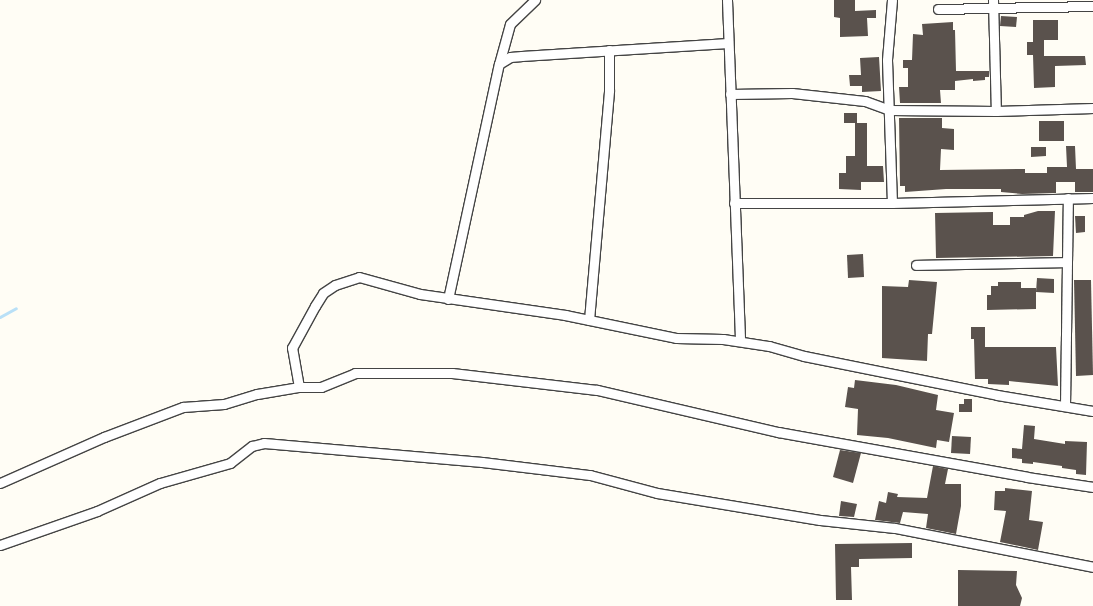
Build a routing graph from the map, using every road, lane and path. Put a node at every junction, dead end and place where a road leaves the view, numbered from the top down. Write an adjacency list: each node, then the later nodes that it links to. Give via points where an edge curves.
1 (535, 0): 9 (street, via 510,24)
2 (727, 0): 7 (street)
3 (892, 0): 12 (street, via 887,60)
4 (994, 4): 5 (street); 6 (street); 13 (street)
5 (1093, 6)
6 (938, 9)
7 (728, 43): 8 (street); 10 (street)
8 (609, 50): 9 (street, via 510,57); 21 (street, via 609,90)
9 (499, 64): 20 (street)
10 (730, 94): 12 (street, via 802,94 865,101); 16 (street)
11 (1093, 108): 13 (street)
12 (890, 110): 13 (street); 17 (street)
13 (996, 111)
14 (1068, 198): 15 (street); 17 (street); 18 (street)
15 (1093, 198)
16 (734, 203): 17 (street); 22 (street)
17 (892, 203)
18 (1067, 262): 19 (street); 24 (street)
19 (916, 265)
20 (448, 299): 21 (street); 23 (street, via 359,277 335,285 323,293 292,348)
21 (589, 320): 22 (street, via 676,338)
22 (740, 341): 24 (street, via 997,395)
23 (299, 387): 26 (street, via 224,404 183,407 104,437); 27 (street, via 321,386 355,374 452,374 564,385 632,397 778,432)
24 (1065, 406): 25 (street)
25 (1093, 411)
26 (0, 483)
27 (1093, 486)
28 (0, 545): 29 (street, via 97,511 160,482 230,463 252,446 264,444 482,462 590,475 657,492 820,520 895,528)
29 (1093, 567)

